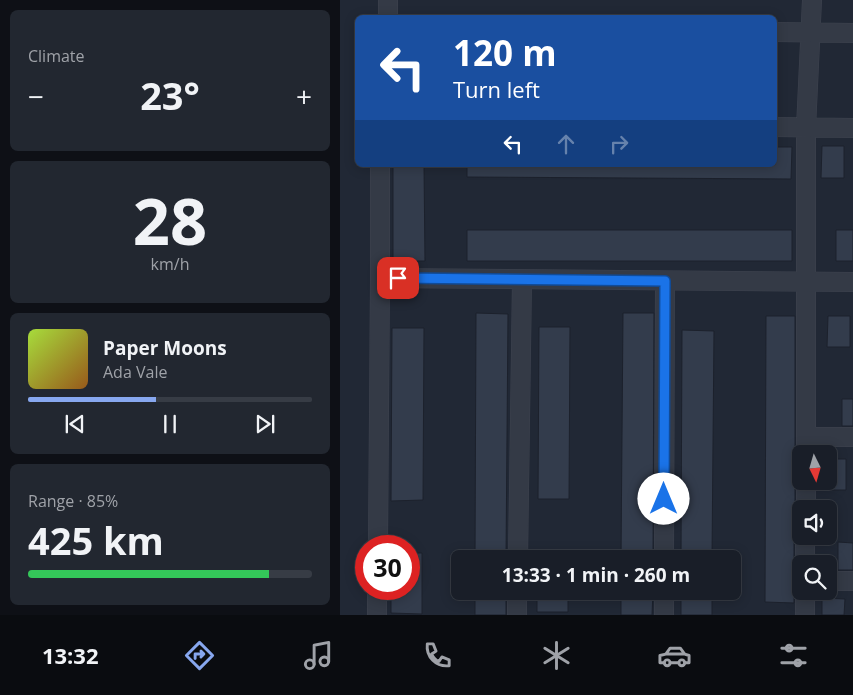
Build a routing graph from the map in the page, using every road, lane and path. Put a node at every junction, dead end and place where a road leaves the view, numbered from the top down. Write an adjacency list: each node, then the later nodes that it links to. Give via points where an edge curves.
1 (388, 0): 3 (street)
2 (812, 0): 6 (street)
3 (388, 15)
4 (777, 32): 6 (street)
5 (853, 32): 6 (street)
6 (811, 33): 8 (street)
7 (777, 128): 8 (street)
8 (806, 128): 9 (street); 14 (street)
9 (853, 128)
10 (380, 167): 11 (street)
11 (380, 278): 12 (street); 18 (street)
12 (522, 280): 13 (street); 19 (street)
13 (665, 281): 14 (street); 20 (street)
14 (807, 282): 15 (street); 17 (street)
15 (853, 282)
16 (853, 437): 17 (street)
17 (806, 445)
18 (378, 535)
19 (518, 550)
20 (664, 550)
21 (837, 581): 22 (street)
22 (853, 581)
23 (377, 600): 27 (street)
24 (517, 600): 28 (street)
25 (664, 600): 29 (street)
26 (805, 600): 30 (street)
27 (377, 615)
28 (517, 615)
29 (664, 615)
30 (805, 615)

